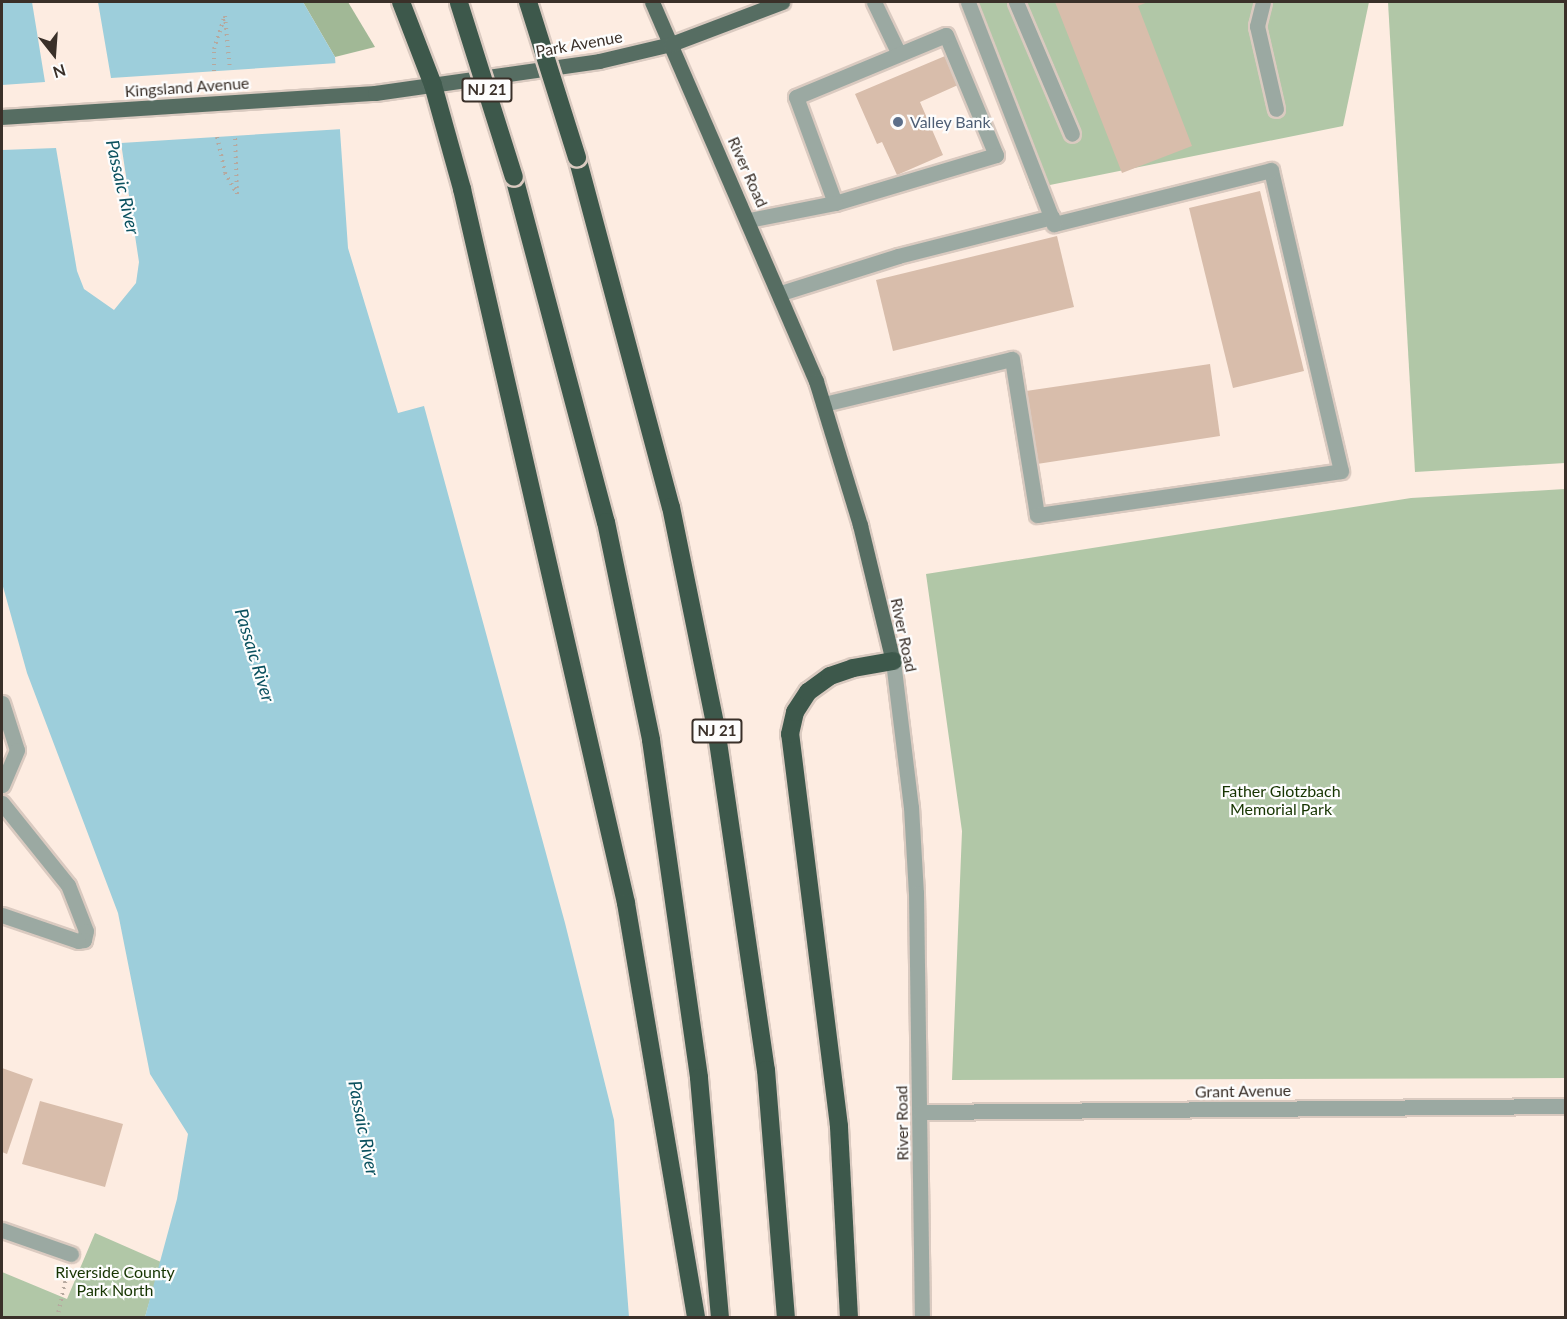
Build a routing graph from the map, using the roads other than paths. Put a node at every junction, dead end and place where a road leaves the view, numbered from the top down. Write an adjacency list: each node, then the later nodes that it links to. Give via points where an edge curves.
1 (401, 2): 12 (highway)
2 (459, 2): 32 (highway, NJ 21, bridge, via 514,177 606,522 651,740 699,1078)
3 (528, 2): 33 (highway, NJ 21, bridge, via 644,393 714,717 763,1048)
4 (652, 2): 10 (main road, River Road)
5 (782, 2): 10 (main road, Park Avenue)
6 (874, 2): 11 (street)
7 (968, 2): 18 (street)
8 (1016, 2): 16 (street)
9 (1263, 2): 14 (street, via 1257,26)
10 (671, 44): 12 (main road, Park Avenue, via 599,61); 19 (main road, River Road)
11 (898, 52): 17 (street, via 796,98); 17 (street, via 946,35 996,155)
12 (433, 85): 13 (main road, Park Avenue); 31 (highway, via 465,200 626,903)
13 (375, 93): 15 (main road, Kingsland Avenue)
14 (1276, 109)
15 (2, 117)
16 (1072, 135)
17 (835, 203): 19 (street)
18 (1052, 217): 20 (street, via 898,256); 21 (street, via 1054,224 1270,170 1341,471 1037,514 1012,359)
19 (749, 220): 20 (main road, River Road)
20 (781, 293): 21 (main road, River Road)
21 (824, 404): 22 (main road, River Road, via 860,525)
22 (893, 661): 28 (street, River Road, via 913,840); 34 (highway, via 853,668 816,686 795,712 790,734 839,1126)
23 (2, 703): 24 (street, via 17,750)
24 (2, 785)
25 (2, 803): 26 (street, via 68,885 86,931 84,940 78,942)
26 (2, 915)
27 (1566, 1106): 28 (street, Grant Avenue)
28 (920, 1112): 35 (street, River Road)
29 (2, 1230): 30 (street)
30 (71, 1254)
31 (696, 1317)
32 (720, 1317)
33 (786, 1317)
34 (849, 1317)
35 (922, 1317)

